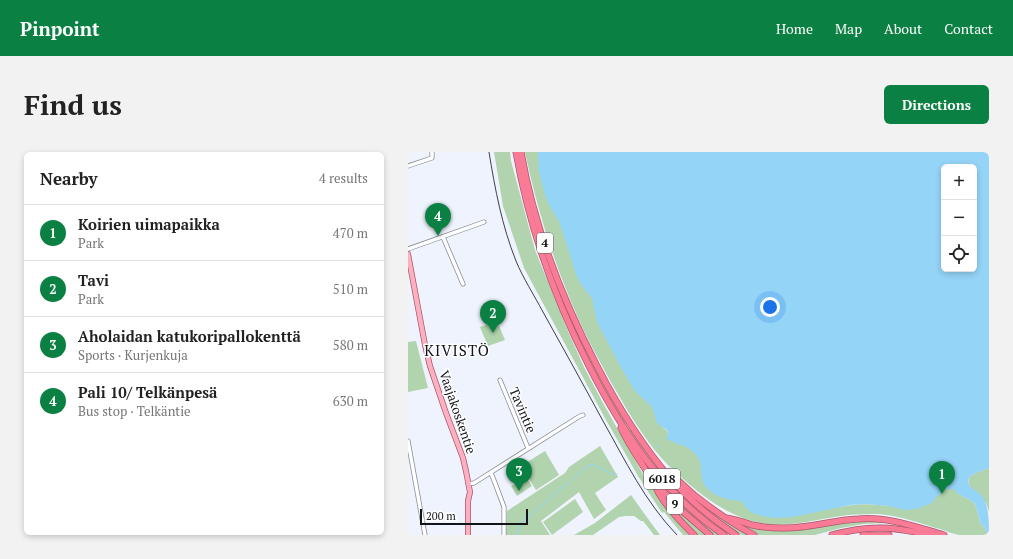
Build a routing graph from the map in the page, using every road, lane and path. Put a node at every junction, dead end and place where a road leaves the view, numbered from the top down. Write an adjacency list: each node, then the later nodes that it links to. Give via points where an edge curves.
1 (432, 152): 4 (street, via 432,158)
2 (516, 152): 11 (highway, 4, via 530,215 550,276 580,347)
3 (521, 152): 15 (highway, 4, via 539,227 573,317 606,382)
4 (408, 166)
5 (484, 222): 6 (street)
6 (443, 237): 7 (street); 9 (street)
7 (408, 249)
8 (408, 254): 18 (main road, Vaajakoskentie, via 430,366 463,458)
9 (463, 284)
10 (500, 380): 14 (street, Tavintie)
11 (613, 410): 17 (highway, 4, via 622,431); 25 (highway, 6018, via 649,463 673,491)
12 (583, 415): 14 (street)
13 (408, 441): 20 (street)
14 (528, 448): 16 (street)
15 (659, 465): 19 (highway, 4); 26 (highway, 6018, via 697,506)
16 (490, 473): 18 (street); 22 (street, via 504,507)
17 (653, 482): 23 (highway, 4, via 670,509); 24 (highway, 9)
18 (468, 484): 21 (main road, Vaajakoskentie)
19 (726, 518): 27 (highway, 4); 32 (highway, via 784,528 860,518 876,519)
20 (426, 535)
21 (468, 535)
22 (504, 535)
23 (694, 535)
24 (710, 535)
25 (724, 535)
26 (736, 535)
27 (754, 535)
28 (832, 535): 31 (highway, via 879,528)
29 (867, 535): 30 (highway)
30 (889, 535)
31 (931, 535)
32 (944, 535)

